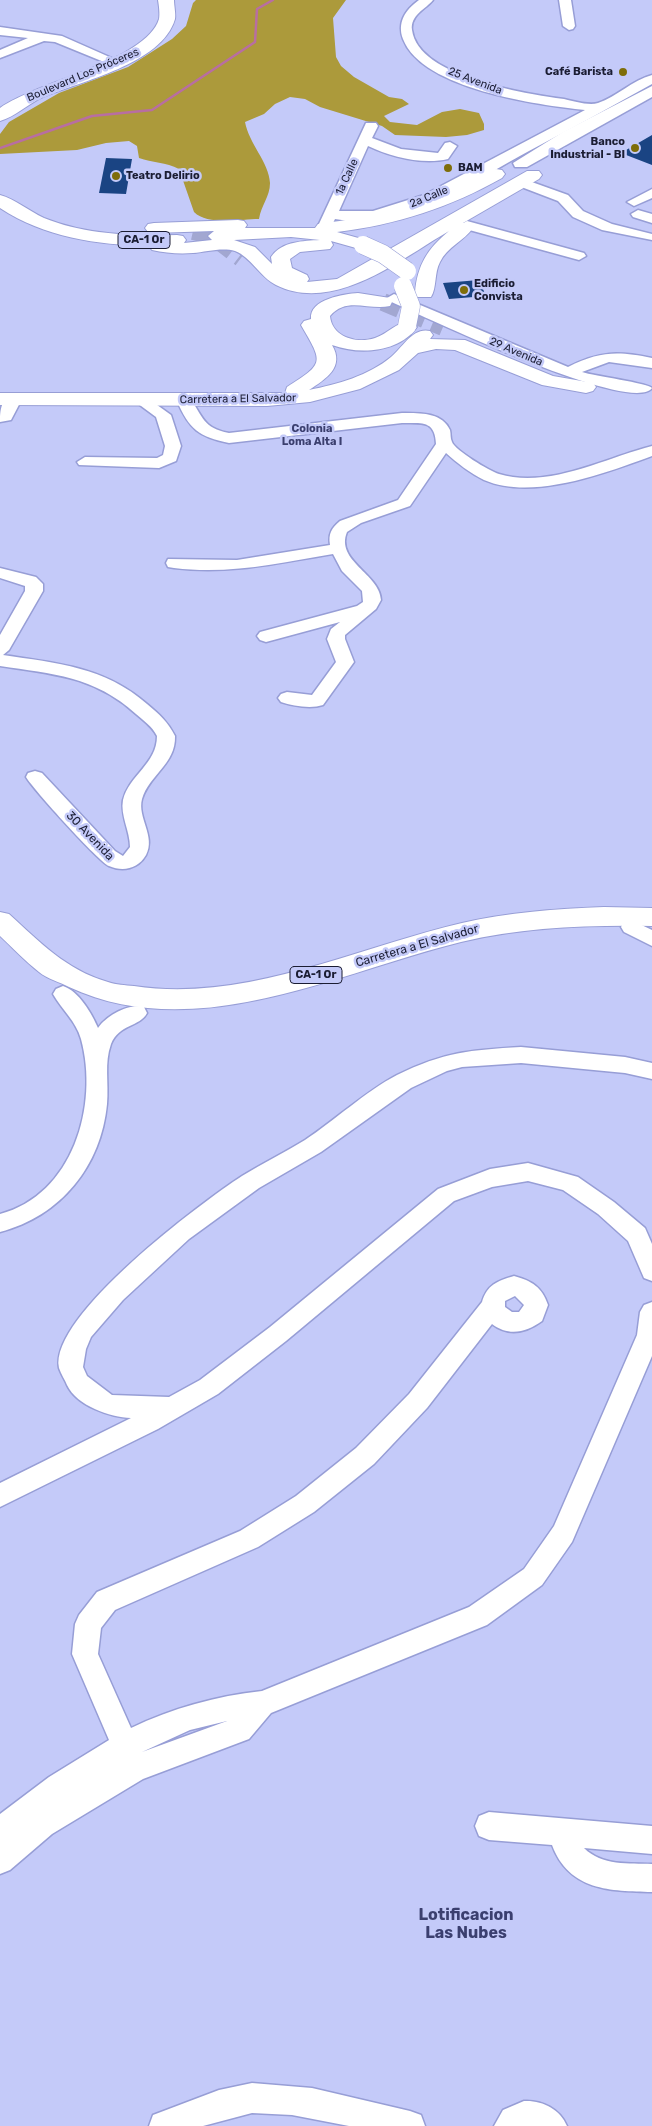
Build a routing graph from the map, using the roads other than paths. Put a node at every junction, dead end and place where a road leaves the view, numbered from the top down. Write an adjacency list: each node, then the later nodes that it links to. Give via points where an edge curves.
1 (154, 0): 11 (highway, Boulevard Los Próceres, via 157,15 149,30 134,45)
2 (166, 0): 9 (highway, Boulevard Los Próceres, via 168,19)
3 (427, 0): 12 (street, 25 Avenida, via 408,17 406,32 416,50)
4 (565, 0): 6 (street)
5 (183, 19): 9 (highway, via 171,32)
6 (570, 26)
7 (0, 31): 8 (street)
8 (42, 37): 10 (street); 11 (street, via 58,39)
9 (156, 38): 19 (highway, Boulevard Los Próceres, via 123,60 39,93)
10 (0, 54)
11 (108, 59): 17 (highway, Boulevard Los Próceres, via 21,92)
12 (430, 62): 13 (street, via 448,58); 18 (street, 25 Avenida, via 471,82 508,94)
13 (463, 71)
14 (652, 79): 16 (street, 2a Calle)
15 (652, 90): 16 (main road); 20 (main road)
16 (623, 95): 18 (street, 2a Calle)
17 (0, 104)
18 (598, 109): 20 (main road); 22 (street, 2a Calle)
19 (0, 116)
20 (569, 135): 22 (main road)
21 (450, 146): 28 (street, 1a Calle, via 438,158 398,154 382,149 368,132)
22 (533, 164): 28 (street, 2a Calle, via 414,204); 28 (highway, via 504,169 452,198 386,219 352,225); 29 (highway, Carretera a El Salvador); 32 (highway); 34 (street, via 578,214 616,230); 36 (highway, via 335,278 318,281 299,279 286,274 280,267 280,257 296,247 318,244)
23 (652, 193): 26 (street, via 636,208)
24 (0, 200): 27 (highway, CA-1 Or)
25 (0, 212): 35 (highway, CA-1 Or, via 60,237)
26 (652, 219)
27 (36, 220): 28 (highway, via 124,230); 33 (highway, CA-1 Or)
28 (328, 221): 31 (highway)
29 (467, 225): 37 (street); 41 (highway, Carretera a El Salvador, via 428,264 424,273)
30 (193, 231): 33 (highway)
31 (295, 232): 33 (highway, CA-1 Or, via 165,240); 36 (highway, CA-1 Or, via 333,236)
32 (430, 234): 35 (highway, via 346,283 317,288 286,283 237,246); 39 (highway, via 411,252 377,274 379,285)
33 (97, 236)
34 (649, 237)
35 (158, 246): 36 (highway, CA-1 Or, via 285,237)
36 (357, 248): 39 (highway, CA-1 Or, via 376,260)
37 (579, 256)
38 (241, 258): 40 (highway, via 271,285 282,289)
39 (396, 286): 40 (highway, via 377,295); 41 (highway, CA-1 Or); 43 (highway, Carretera a El Salvador, bridge, via 411,306); 43 (highway, via 335,303 320,315 322,326 336,340 358,345 381,343); 45 (street, 29 Avenida)
40 (352, 294): 47 (highway, via 330,299 316,308 310,318 312,332 327,353 327,365 318,376)
41 (425, 294): 43 (highway, Carretera a El Salvador, via 430,313)
42 (443, 327): 45 (highway, via 548,374)
43 (412, 334): 45 (highway, via 436,343 458,344 549,381); 47 (highway, Carretera a El Salvador, via 369,365 330,382); 49 (highway, Carretera a El Salvador, via 396,363 334,391 280,400)
44 (652, 363): 45 (street, via 617,355 596,360)
45 (578, 379): 46 (street, 29 Avenida, via 612,392)
46 (649, 381)
47 (294, 391): 50 (highway, Carretera a El Salvador)
48 (141, 400): 49 (highway, Carretera a El Salvador); 50 (highway, Carretera a El Salvador); 53 (street, via 163,415 173,446 170,458 159,463)
49 (192, 400): 51 (street, via 193,419 211,436 229,438 413,418 431,420 440,426 444,432)
50 (4, 404)
51 (444, 444): 52 (street, via 491,476 526,482 608,467); 54 (street, via 404,504 344,524 336,536)
52 (652, 451)
53 (84, 462)
54 (340, 548): 55 (street, via 234,567); 57 (street, via 346,564 374,596 373,602)
55 (174, 563)
56 (0, 573): 59 (street, via 34,584 34,591)
57 (364, 610): 58 (street); 61 (street, via 337,633 336,639 345,662 317,701)
58 (266, 636)
59 (0, 650)
60 (0, 660): 62 (street, 30 Avenida, via 101,681 124,693 161,726 167,739 164,753 133,799 139,848 128,862 116,863 108,856)
61 (287, 698)
62 (35, 776)
63 (0, 921): 64 (highway, Carretera a El Salvador / CA-1 Or, via 38,959 65,977 89,988 156,1000 199,1000 240,995 459,933 506,923 584,917)
64 (647, 928): 67 (highway, Carretera a El Salvador / CA-1 Or, via 557,930 510,937 462,946 252,1004 210,1012)
65 (0, 947): 66 (highway, Carretera a El Salvador / CA-1 Or, via 23,968)
66 (63, 994): 67 (highway, Carretera a El Salvador / CA-1 Or); 68 (street, via 86,1026)
67 (137, 1014): 68 (street, via 114,1022 104,1033)
68 (95, 1059): 70 (street, via 94,1113 85,1147 53,1195 18,1219)
69 (652, 1072): 74 (street, via 625,1065 521,1055 462,1059 442,1064 403,1082 313,1146 251,1182 181,1232 115,1293 82,1331 74,1349 71,1367 78,1383 106,1404)
70 (0, 1223)
71 (652, 1271): 74 (street, via 637,1235 570,1183 528,1172 490,1178 446,1195 278,1334 209,1387)
72 (493, 1305): 76 (street, via 418,1401 366,1456 305,1504 249,1539 106,1601 88,1624 85,1654)
73 (652, 1312): 76 (street, via 649,1335 563,1534 532,1577 478,1616 262,1704 239,1730)
74 (173, 1408): 75 (street)
75 (0, 1496)
76 (130, 1756): 78 (street, via 30,1807); 81 (street)
77 (489, 1826): 79 (street)
78 (0, 1831)
79 (562, 1832): 80 (street); 82 (street, via 565,1850 590,1870 608,1875)
80 (652, 1840)
81 (0, 1860)
82 (652, 1878)
83 (164, 2126): 84 (street, via 250,2098 292,2099)
84 (410, 2126)
85 (509, 2126): 86 (street, via 519,2117 529,2115 546,2120)
86 (552, 2126)

